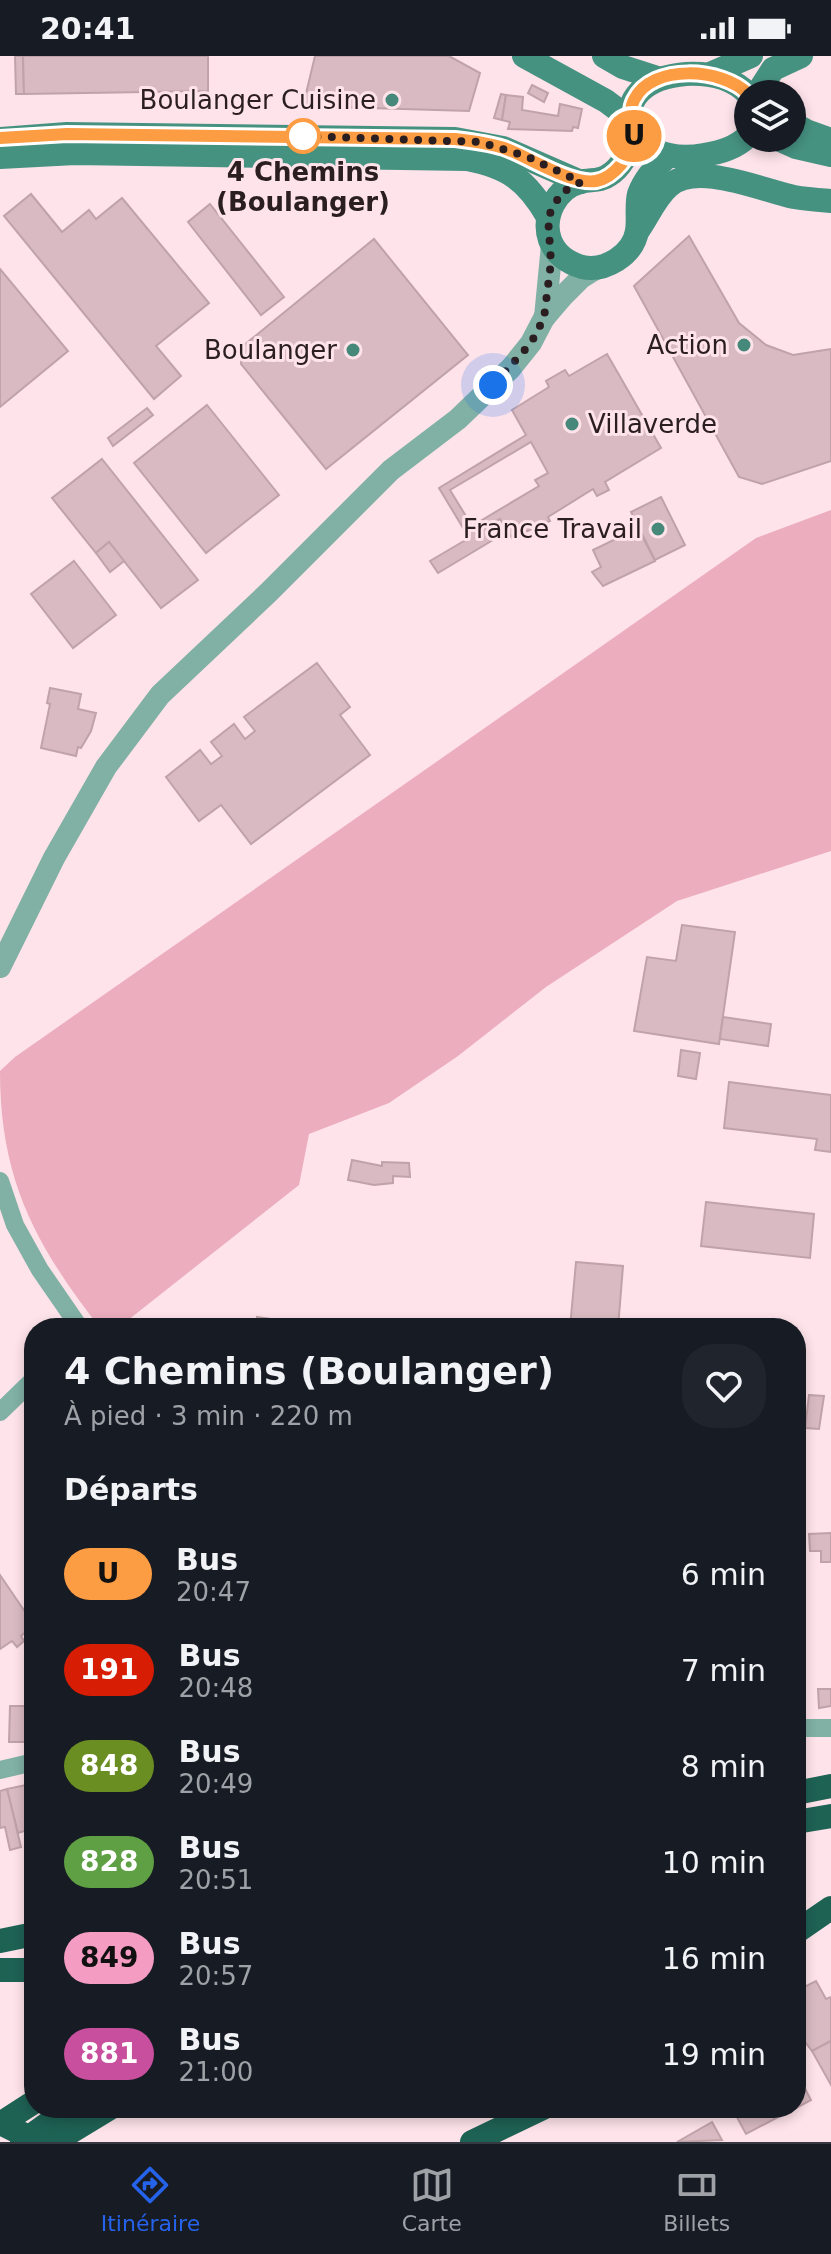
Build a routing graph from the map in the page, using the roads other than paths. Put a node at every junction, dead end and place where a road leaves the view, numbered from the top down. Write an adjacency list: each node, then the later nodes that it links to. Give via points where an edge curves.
1 (524, 56): 10 (main road, via 606,101)
2 (604, 56): 6 (main road)
3 (751, 56): 5 (main road)
4 (803, 56): 7 (main road, via 773,69); 8 (main road)
5 (710, 74): 6 (main road); 9 (main road)
6 (657, 78): 10 (main road, via 634,99)
7 (766, 80)
8 (784, 80)
9 (734, 83)
10 (632, 127): 18 (main road, via 654,151); 20 (main road, via 616,170 597,181)
11 (806, 131): 13 (main road)
12 (0, 139): 20 (main road, via 82,134 455,139 503,148)
13 (831, 140)
14 (734, 146): 16 (main road)
15 (806, 149): 17 (main road)
16 (705, 155): 18 (main road); 21 (main road)
17 (831, 155)
18 (668, 156): 23 (main road, via 648,175 639,195)
19 (0, 157): 22 (main road, via 75,153 467,159 513,175 535,194)
20 (581, 182): 22 (main road, via 561,193)
21 (831, 200): 23 (main road, via 799,198 722,177 689,177 667,187)
22 (548, 217): 24 (main road)
23 (637, 224): 25 (main road, via 623,255)
24 (552, 245): 25 (main road, via 571,263); 26 (street)
25 (597, 268): 26 (street)
26 (544, 318): 27 (street, via 511,368 458,419 391,470 160,695 106,767)
27 (0, 967)
28 (0, 1181): 29 (street, via 15,1225)
29 (73, 1318)
30 (24, 1389): 31 (street)
31 (0, 1412)
32 (806, 1728): 33 (street)
33 (831, 1728)
34 (24, 1764): 35 (street)
35 (0, 1770)
36 (831, 1785): 37 (highway)
37 (806, 1789)
38 (831, 1816): 39 (highway)
39 (806, 1820)
40 (831, 1908): 41 (highway)
41 (806, 1925)
42 (24, 1936): 43 (highway)
43 (0, 1941)
44 (0, 1970): 45 (highway)
45 (24, 1970)
46 (24, 2108): 50 (highway)
47 (56, 2118): 51 (highway)
48 (94, 2118): 53 (highway)
49 (525, 2118): 54 (highway)
50 (0, 2124): 52 (highway, bridge)
51 (22, 2142)
52 (39, 2142)
53 (54, 2142)
54 (472, 2142)

